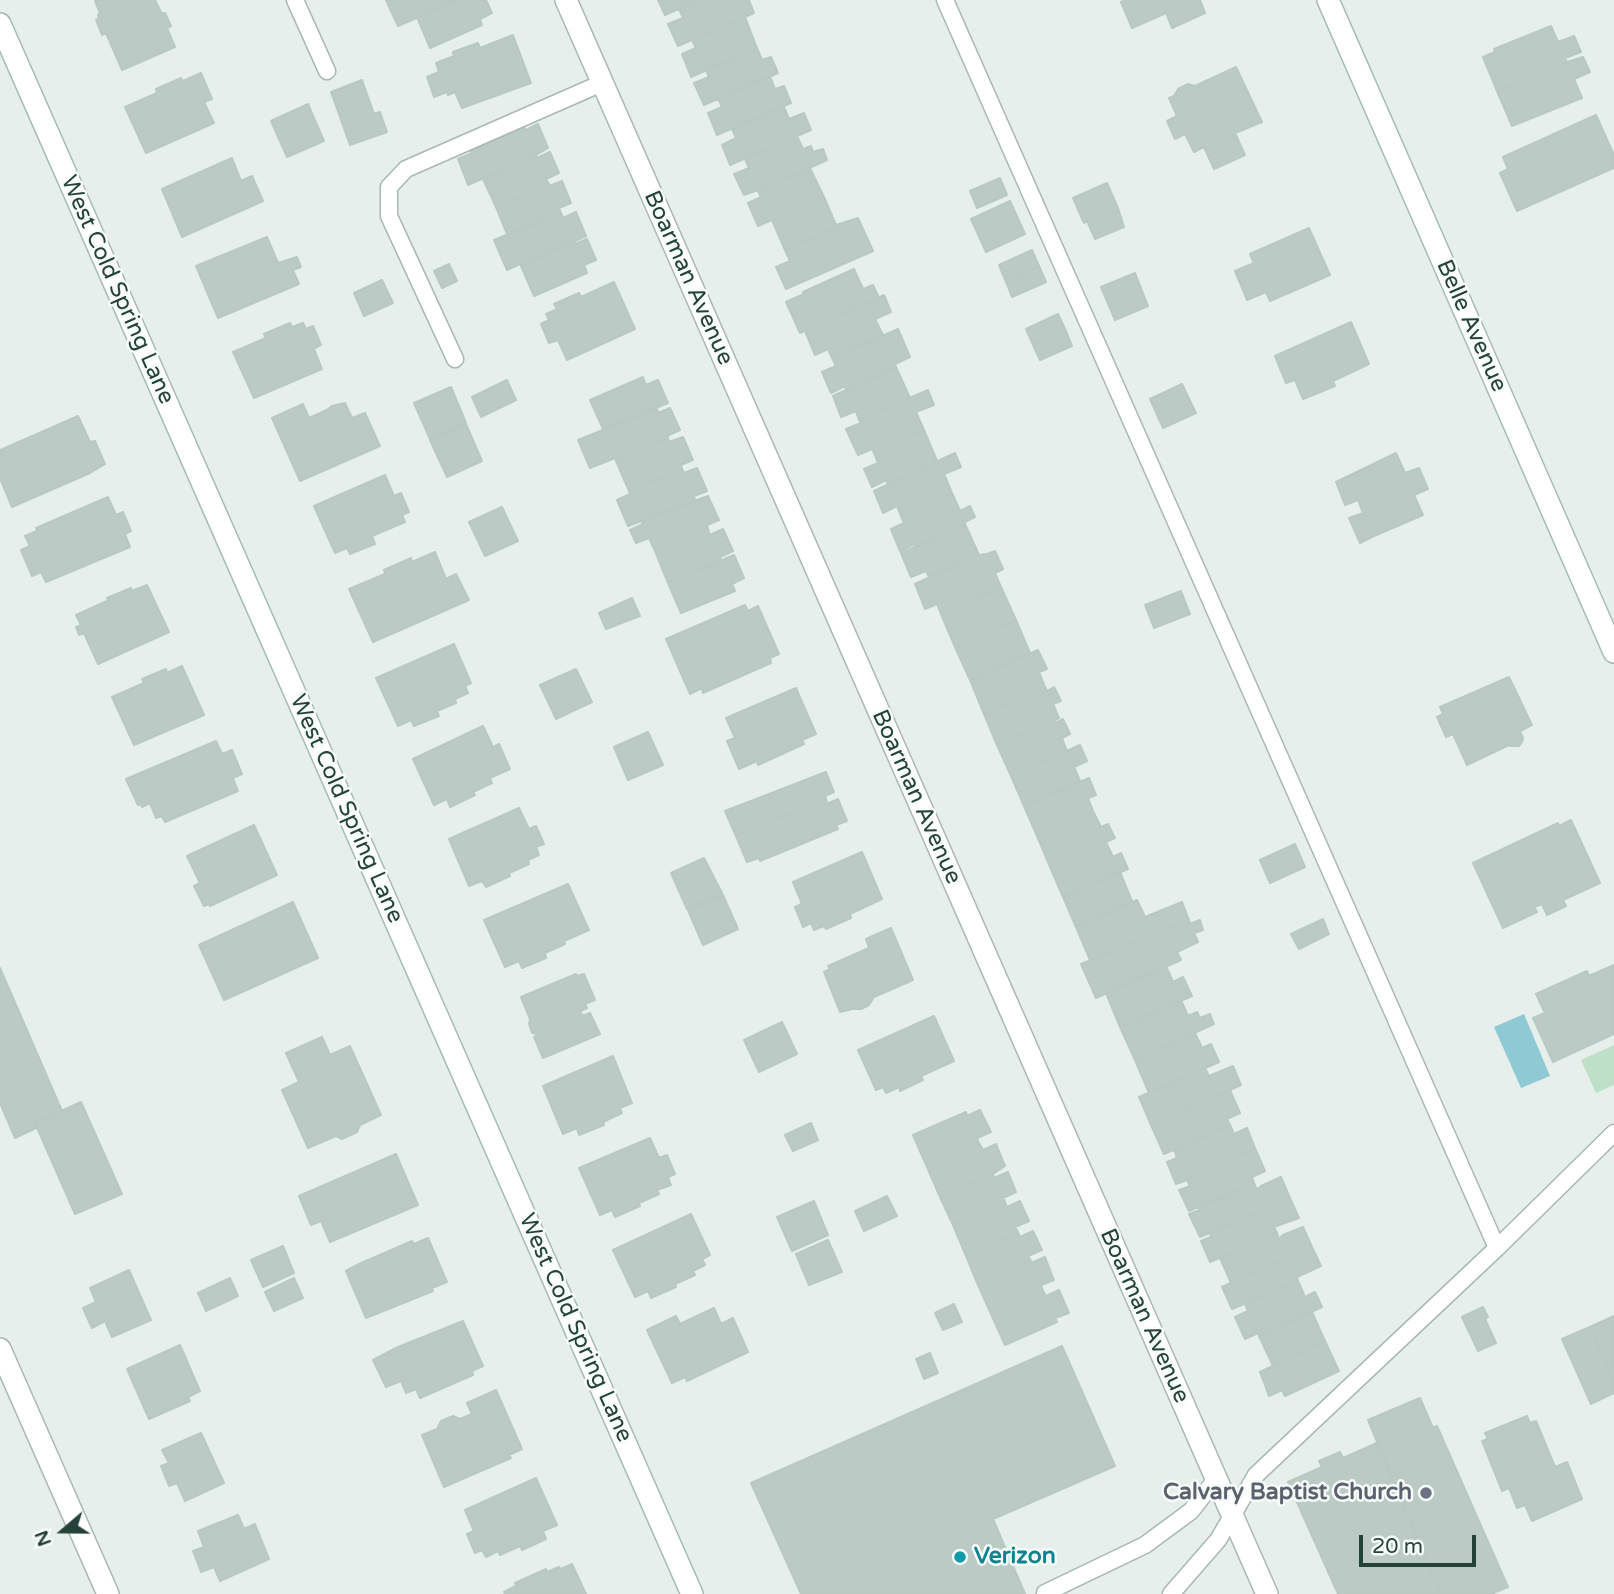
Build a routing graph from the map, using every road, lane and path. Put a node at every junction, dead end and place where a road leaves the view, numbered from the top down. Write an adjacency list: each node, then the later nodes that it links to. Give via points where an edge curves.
1 (295, 0): 6 (lane)
2 (566, 0): 7 (street, Boarman Avenue)
3 (945, 0): 11 (lane)
4 (1328, 0): 9 (street, Belle Avenue)
5 (0, 24): 17 (street, West Cold Spring Lane)
6 (327, 71)
7 (603, 83): 8 (lane, via 406,169 389,187 389,216); 13 (street, Boarman Avenue)
8 (455, 359)
9 (1614, 652)
10 (1614, 1133): 11 (lane)
11 (1497, 1248): 14 (lane, via 1256,1475)
12 (0, 1349): 16 (street)
13 (1216, 1479): 14 (street, Boarman Avenue); 15 (lane, via 1191,1511 1145,1545)
14 (1232, 1516): 18 (lane, via 1218,1540); 19 (street, Boarman Avenue)
15 (1045, 1593)
16 (108, 1594)
17 (692, 1594)
18 (1171, 1594)
19 (1267, 1594)

